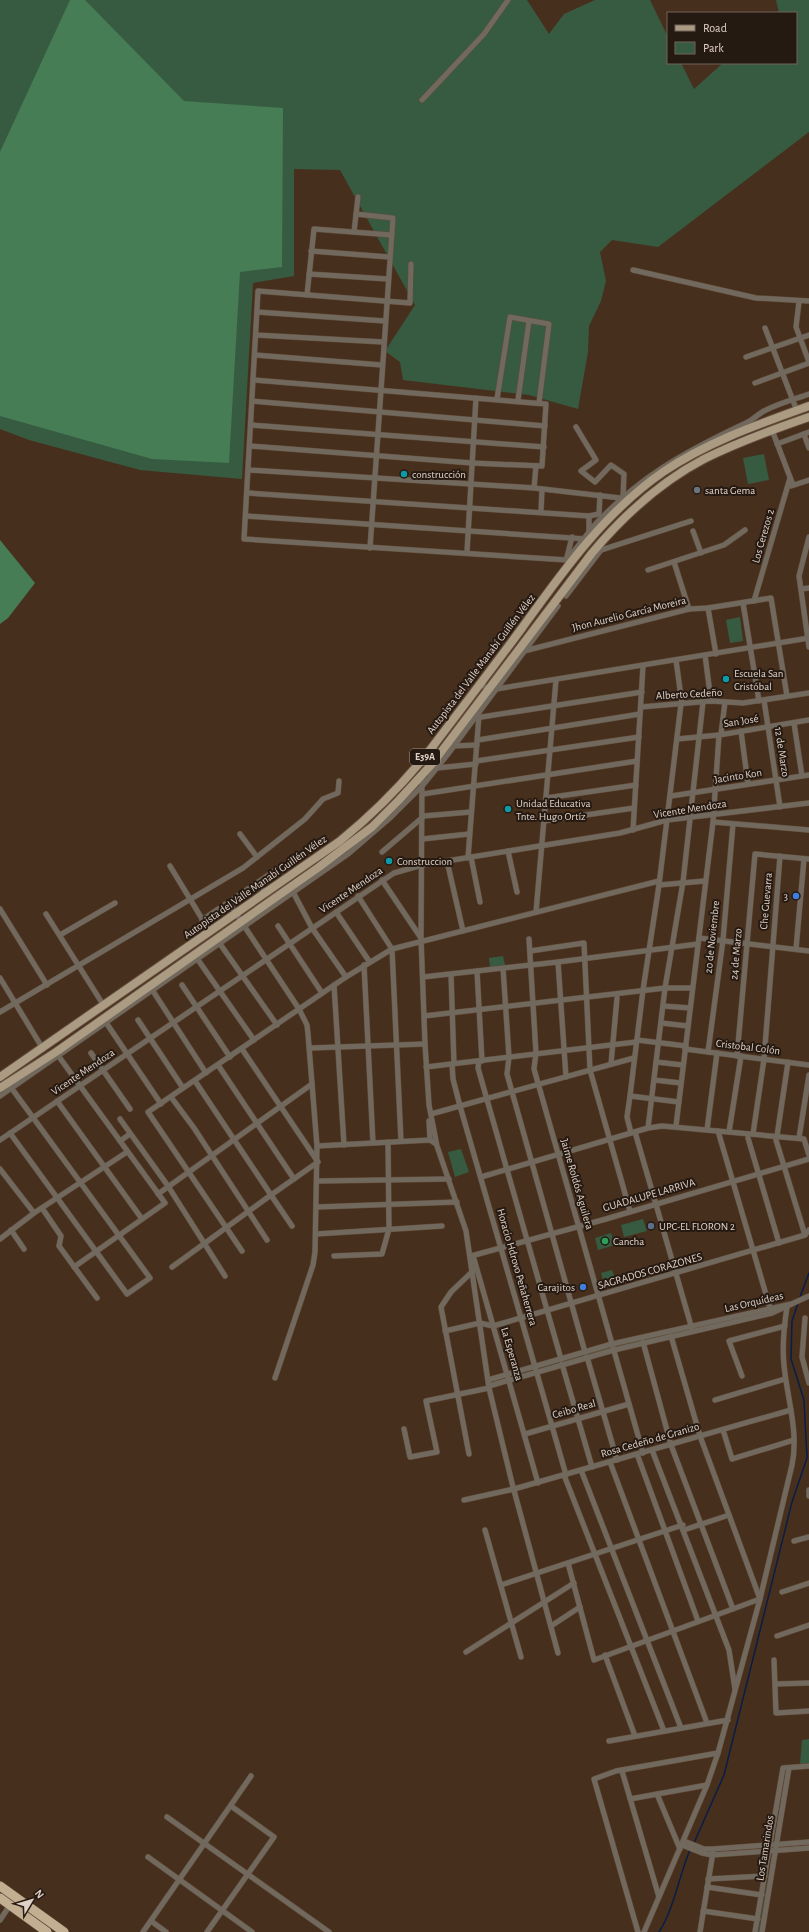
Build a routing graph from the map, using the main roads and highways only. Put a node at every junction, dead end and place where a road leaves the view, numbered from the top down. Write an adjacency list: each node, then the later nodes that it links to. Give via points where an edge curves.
1 (809, 406): 3 (main road, Autopista del Valle Manabí Guillén Vélez / E39A, via 692,454 626,498 587,537 428,754 380,806 340,841)
2 (809, 417): 4 (main road, Autopista del Valle Manabí Guillén Vélez / E39A, via 710,456 671,480 630,512 592,553 450,746 364,834 291,890 105,1021 10,1086)
3 (0, 1077)
4 (0, 1088)
5 (0, 1886): 8 (highway)
6 (0, 1898): 7 (highway)
7 (48, 1932)
8 (64, 1932)

